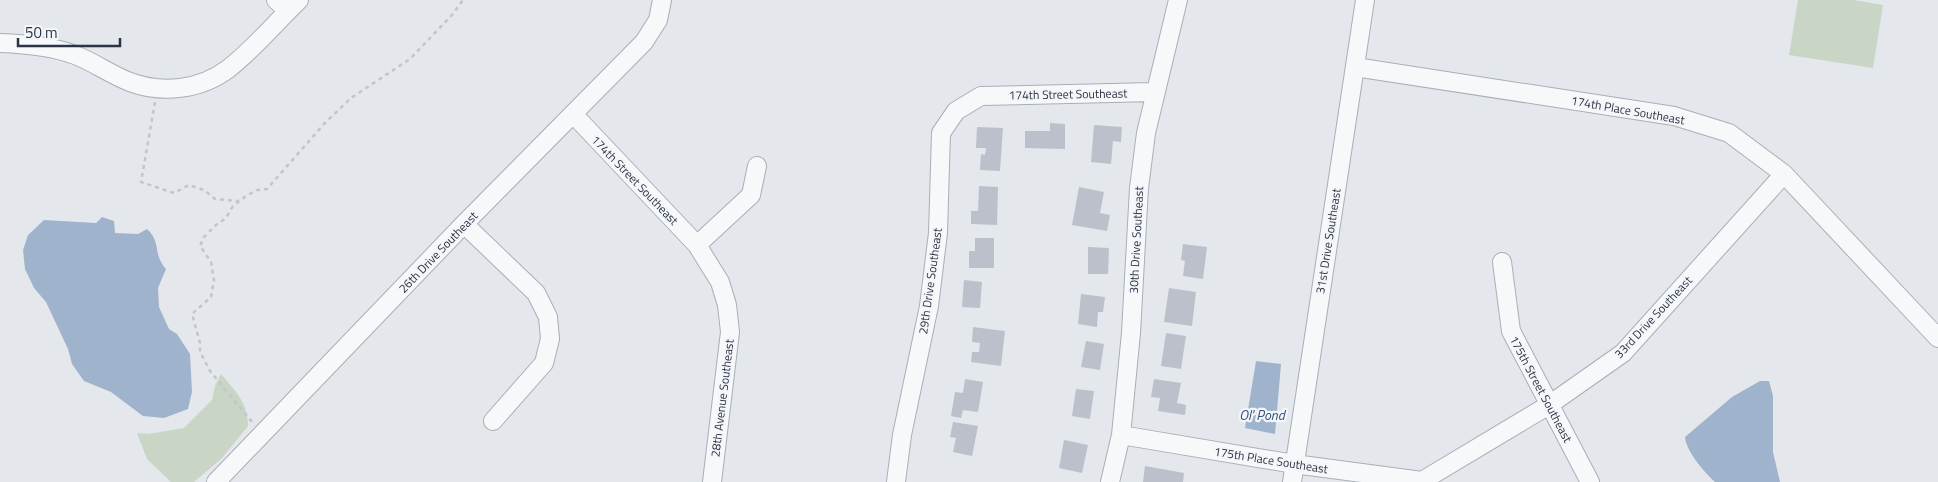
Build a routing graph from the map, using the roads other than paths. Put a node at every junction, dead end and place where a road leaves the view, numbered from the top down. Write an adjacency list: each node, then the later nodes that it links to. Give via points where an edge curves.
1 (662, 0): 9 (street, 26th Drive Southeast, via 658,20 644,42)
2 (1178, 0): 7 (street, 30th Drive Southeast)
3 (1365, 0): 6 (street, 31st Drive Southeast)
4 (288, 4): 5 (street, via 260,40 227,70 194,86 163,89 130,82 75,55 34,45)
5 (0, 43)
6 (1355, 67): 11 (street, 174th Place Southeast, via 1674,116 1729,133); 19 (street, 31st Drive Southeast)
7 (1154, 92): 8 (street, 174th Street Southeast); 18 (street, 30th Drive Southeast, via 1139,188 1131,334)
8 (981, 96): 23 (street, 29th Drive Southeast, via 956,111 942,133 938,233 929,306 902,435)
9 (574, 115): 12 (street, 26th Drive Southeast); 13 (street, 174th Street Southeast)
10 (756, 166): 13 (street, via 751,195)
11 (1784, 174): 15 (street, 174th Place Southeast); 16 (street, 33rd Drive Southeast, via 1623,353)
12 (464, 224): 17 (street, via 536,293 548,317 550,340 544,363); 20 (street, 26th Drive Southeast, via 263,434)
13 (697, 245): 22 (street, 28th Avenue Southeast, via 720,282 730,332)
14 (1502, 262): 16 (street, 175th Street Southeast, via 1511,332)
15 (1938, 338)
16 (1549, 405): 21 (street, 33rd Drive Southeast); 26 (street, 175th Street Southeast)
17 (493, 421)
18 (1121, 435): 19 (street, 175th Place Southeast); 24 (street, 30th Drive Southeast)
19 (1294, 464): 21 (street, 175th Place Southeast); 25 (street, 31st Drive Southeast)
20 (224, 480)
21 (1422, 481)
22 (712, 482)
23 (896, 482)
24 (1110, 482)
25 (1292, 482)
26 (1590, 482)

